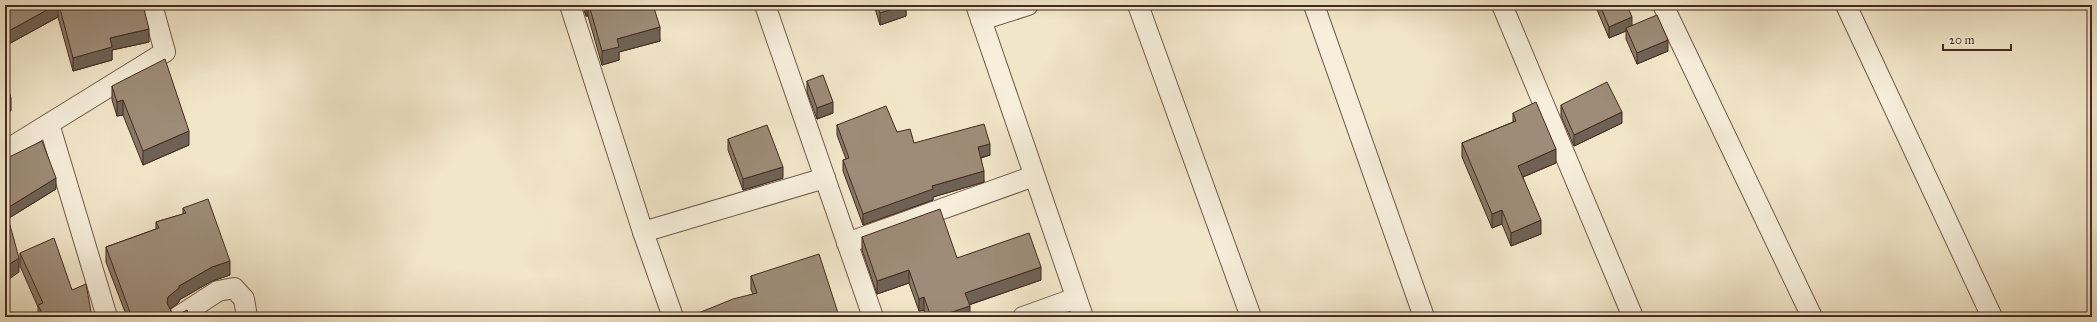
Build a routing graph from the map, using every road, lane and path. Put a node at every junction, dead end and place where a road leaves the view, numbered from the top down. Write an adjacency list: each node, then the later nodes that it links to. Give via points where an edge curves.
1 (152, 5): 11 (street, via 165,52)
2 (570, 5): 15 (street)
3 (765, 5): 14 (street)
4 (1028, 5): 10 (street)
5 (1138, 5): 25 (street)
6 (1314, 5): 26 (street)
7 (1502, 5): 27 (street)
8 (1663, 5): 28 (street)
9 (1846, 5): 29 (street)
10 (978, 13): 13 (street)
11 (49, 124): 12 (street); 18 (street)
12 (5, 151)
13 (1034, 176): 16 (street); 17 (street)
14 (825, 178): 15 (street); 16 (street)
15 (643, 232): 21 (street)
16 (847, 243): 22 (street)
17 (1076, 298): 23 (street); 24 (street)
18 (107, 317)
19 (178, 317): 20 (street, via 218,291 234,288 244,299)
20 (247, 317)
21 (673, 317)
22 (873, 317)
23 (1023, 317)
24 (1083, 317)
25 (1251, 317)
26 (1424, 317)
27 (1633, 317)
28 (1812, 317)
29 (1992, 317)

